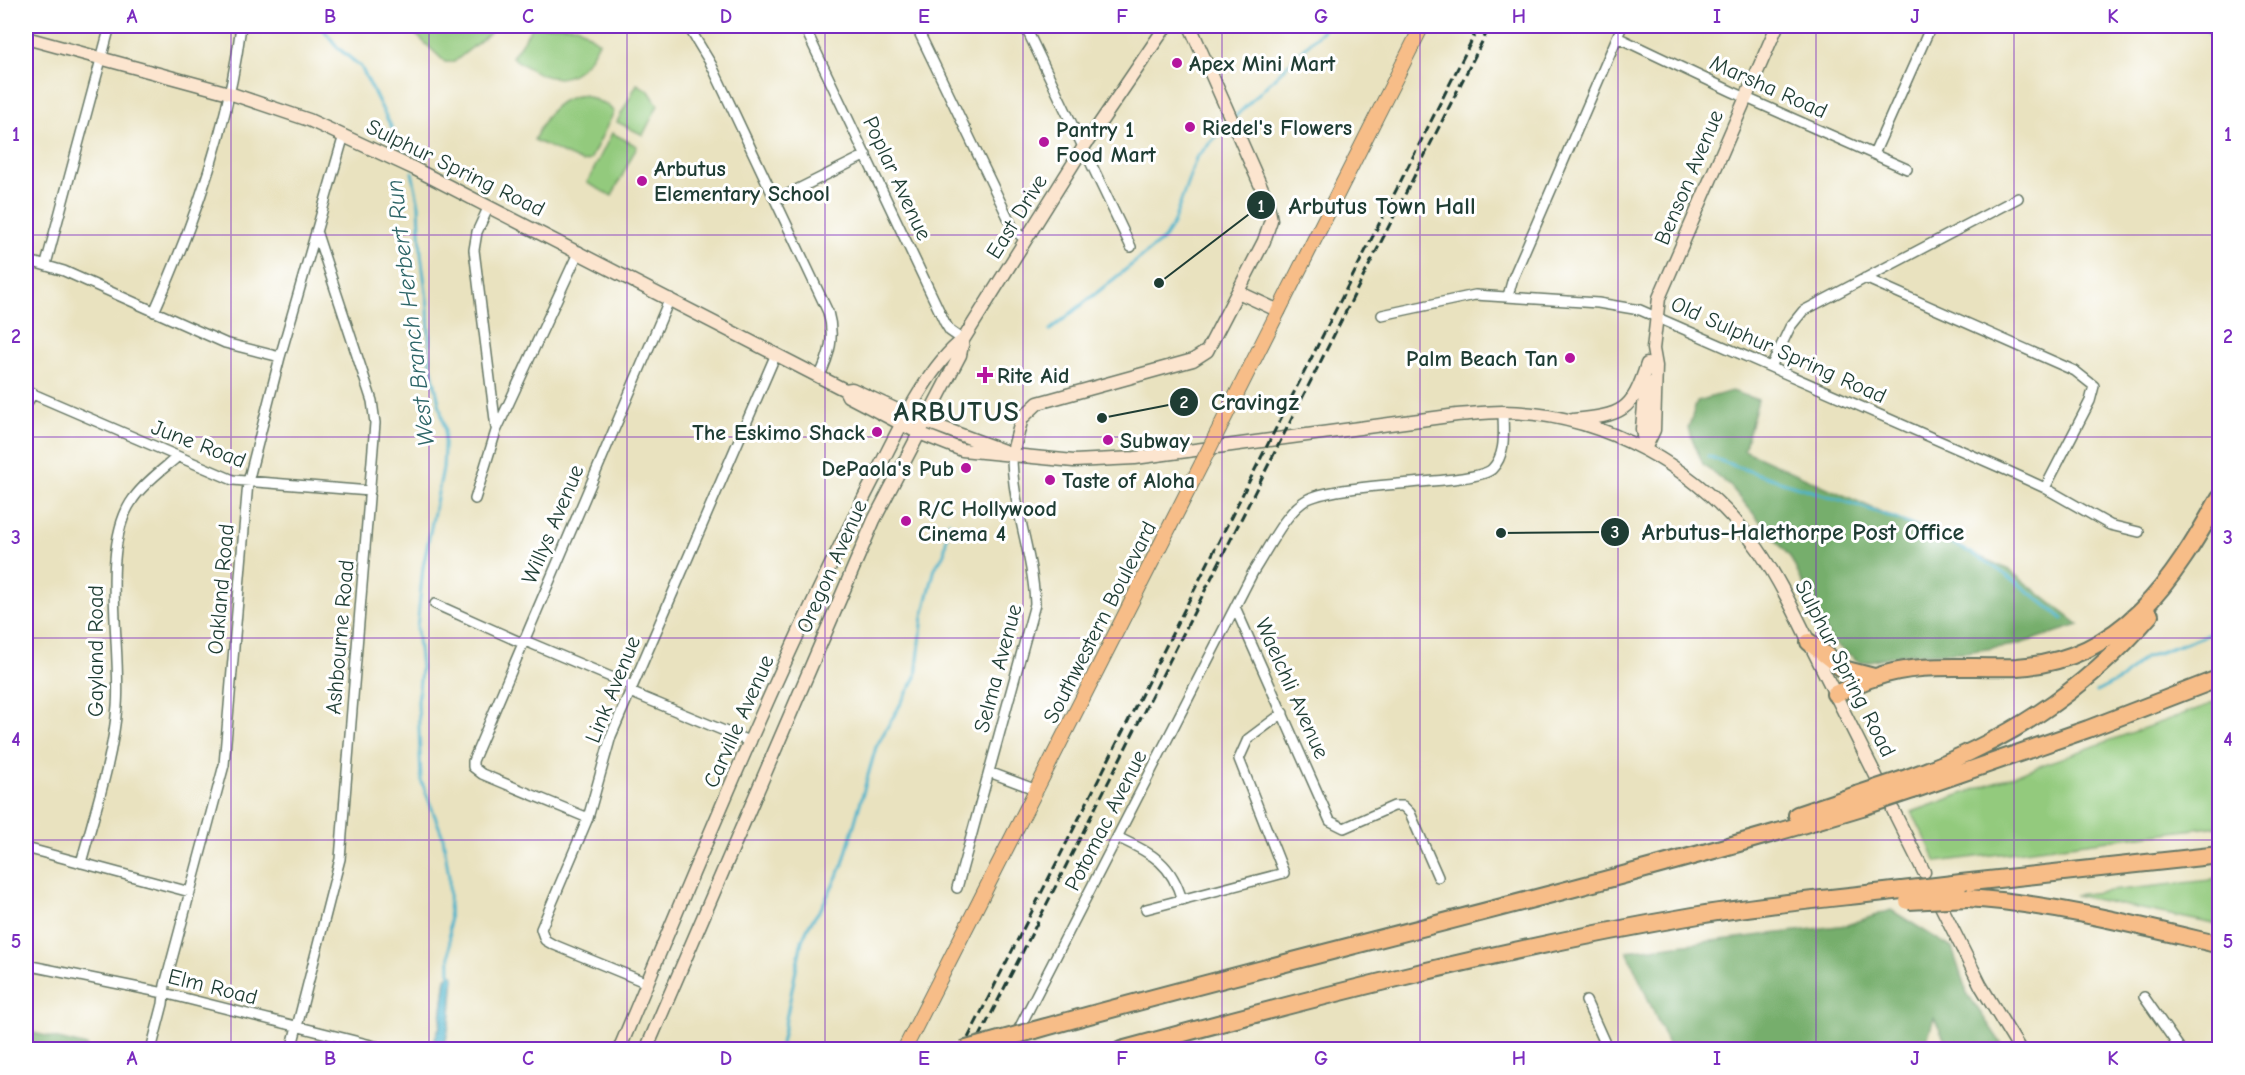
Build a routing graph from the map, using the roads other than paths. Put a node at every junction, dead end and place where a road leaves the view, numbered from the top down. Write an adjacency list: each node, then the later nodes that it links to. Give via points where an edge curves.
1 (110, 26): 15 (street)
2 (241, 26): 16 (street)
3 (688, 26): 24 (street, via 711,64)
4 (804, 26): 21 (street, Poplar Avenue)
5 (916, 26): 27 (street, via 1014,230)
6 (1025, 26): 19 (street)
7 (1166, 26): 19 (street, East Drive)
8 (1190, 26): 33 (street, via 1267,200 1270,220 1264,241)
9 (1422, 26): 36 (main road, Southwestern Boulevard)
10 (1622, 26): 13 (street)
11 (1777, 26): 17 (street, Benson Avenue)
12 (1931, 26): 20 (street)
13 (1617, 37): 17 (street, Marsha Road); 34 (street)
14 (26, 38): 15 (street, Sulphur Spring Road)
15 (101, 58): 16 (street, Sulphur Spring Road); 31 (street)
16 (229, 93): 18 (street, Sulphur Spring Road); 37 (street, via 195,217)
17 (1746, 97): 20 (street, Marsha Road); 39 (street, Benson Avenue)
18 (344, 135): 25 (street, Sulphur Spring Road); 26 (street, Oakland Road)
19 (1083, 147): 27 (street, East Drive); 28 (street)
20 (1874, 154): 22 (street, Marsha Road)
21 (866, 155): 24 (street); 40 (street, Poplar Avenue, via 945,323)
22 (1907, 169)
23 (2018, 198): 32 (street)
24 (776, 200): 46 (street, via 831,324 830,350)
25 (489, 206): 29 (street, Sulphur Spring Road); 53 (street, via 474,250)
26 (316, 231): 43 (street, Oakland Road); 59 (street, Ashbourne Road, via 375,411)
27 (1026, 240): 40 (street, East Drive)
28 (1131, 248)
29 (579, 251): 35 (street, Sulphur Spring Road); 53 (street)
30 (26, 260): 31 (street)
31 (46, 264): 37 (street)
32 (1865, 278): 45 (street, via 1799,315); 58 (street, via 2085,376 2094,386)
33 (1238, 292): 36 (street); 55 (street, via 1212,343 1200,357 1038,403 1022,418)
34 (1508, 296): 38 (street, Old Sulphur Spring Road, via 1466,296); 39 (street, Old Sulphur Spring Road, via 1620,306)
35 (670, 298): 42 (street, Sulphur Spring Road); 66 (street, Willys Avenue)
36 (1279, 311): 79 (main road, Southwestern Boulevard, bridge)
37 (154, 312): 43 (street, via 225,343)
38 (1382, 315)
39 (1655, 315): 41 (street, Benson Avenue); 45 (street, Old Sulphur Spring Road)
40 (963, 340): 50 (street, East Drive, via 952,348); 52 (street, East Drive, via 960,356)
41 (1653, 349): 44 (street, Benson Avenue); 54 (street, Benson Avenue, via 1654,430)
42 (776, 354): 46 (street, Sulphur Spring Road); 72 (street, Link Avenue)
43 (280, 357): 57 (street, Oakland Road)
44 (1647, 364): 51 (street, via 1637,395 1621,410 1602,417); 54 (street, Benson Avenue, via 1642,429)
45 (1771, 368): 58 (street, Old Sulphur Spring Road)
46 (819, 377): 50 (street, Sulphur Spring Road, via 845,390 852,389)
47 (29, 392): 48 (street); 56 (street, June Road)
48 (26, 405)
49 (1503, 412): 51 (street, Sulphur Spring Road); 55 (street, Sulphur Spring Road, via 1101,461); 65 (street, Waelchli Avenue, via 1503,450 1488,472 1335,491 1306,500 1285,522)
50 (905, 420): 52 (street, Sulphur Spring Road); 68 (street, Carville Avenue)
51 (1565, 420): 54 (street, Sulphur Spring Road)
52 (921, 427): 55 (street, Sulphur Spring Road); 69 (street, Oregon Avenue, via 874,520)
53 (496, 431): 61 (street)
54 (1645, 449): 67 (street, Sulphur Spring Road, via 1697,484 1738,524 1778,580)
55 (1012, 455): 76 (street, Selma Avenue, via 1013,488 1035,604)
56 (176, 458): 57 (street, June Road); 85 (street, Gayland Road, via 133,498 120,527 115,561 117,705 108,762)
57 (248, 482): 59 (street, June Road); 89 (street, Oakland Road, via 224,765)
58 (2045, 488): 63 (street, Old Sulphur Spring Road, via 2110,525)
59 (370, 491): 100 (street, Ashbourne Road, via 340,859)
60 (2220, 497): 70 (highway, via 2156,597 2128,624 2095,645 2060,659 2020,666 1932,667)
61 (475, 499)
62 (2220, 506): 78 (highway, via 2177,580 2133,635 2098,670 2051,706 1993,742)
63 (2139, 532)
64 (435, 604): 66 (street)
65 (1235, 607): 74 (street, Waelchli Avenue); 82 (street, Potomac Avenue)
66 (523, 642): 72 (street); 81 (street, Willys Avenue, via 475,753 473,767)
67 (1809, 642): 70 (highway, via 1843,669); 73 (street, Sulphur Spring Road)
68 (795, 644): 69 (street); 75 (street, Carville Avenue)
69 (815, 653): 106 (street, Oregon Avenue)
70 (1874, 677): 73 (highway)
71 (2220, 678): 78 (highway, via 2078,733)
72 (631, 689): 75 (street); 81 (street, Link Avenue, via 611,736)
73 (1835, 694): 77 (street, Sulphur Spring Road)
74 (1283, 713): 87 (street, Waelchli Avenue, via 1330,820 1344,828 1394,806 1403,806 1410,813); 91 (street, via 1248,739 1239,759 1284,873)
75 (751, 742): 96 (street, Carville Avenue)
76 (989, 772): 79 (street); 88 (street, Selma Avenue)
77 (1877, 778)
78 (1910, 784): 107 (highway, bridge, via 1620,875 1206,982)
79 (1037, 790): 101 (main road, Southwestern Boulevard)
80 (1893, 810): 86 (street)
81 (588, 819): 96 (street, Link Avenue, via 543,922 542,935 552,944)
82 (1119, 838): 91 (street, via 1162,863); 108 (street, Potomac Avenue)
83 (26, 848): 85 (street)
84 (2220, 855): 90 (highway, bridge, via 1961,883)
85 (81, 863): 89 (street)
86 (1924, 872)
87 (1438, 877)
88 (957, 888)
89 (190, 892): 97 (street, Oakland Road)
90 (1905, 896): 94 (highway, bridge, via 1968,898 2070,910); 109 (highway, via 1701,915 1410,974)
91 (1182, 900): 93 (street)
92 (1941, 906): 111 (street, via 1981,986)
93 (1146, 909)
94 (2220, 945)
95 (26, 965): 97 (street, Elm Road)
96 (647, 983): 105 (street, Carville Avenue)
97 (164, 993): 100 (street, Elm Road); 102 (street, Oakland Road)
98 (2144, 997): 112 (street)
99 (1586, 1000): 110 (street)
100 (297, 1027): 103 (street, Ashbourne Road); 104 (street, Elm Road)
101 (906, 1047)
102 (151, 1050)
103 (291, 1050)
104 (391, 1050)
105 (619, 1050)
106 (646, 1050)
107 (963, 1050)
108 (1008, 1050)
109 (1121, 1050)
110 (1608, 1050)
111 (2020, 1050)
112 (2181, 1050)

